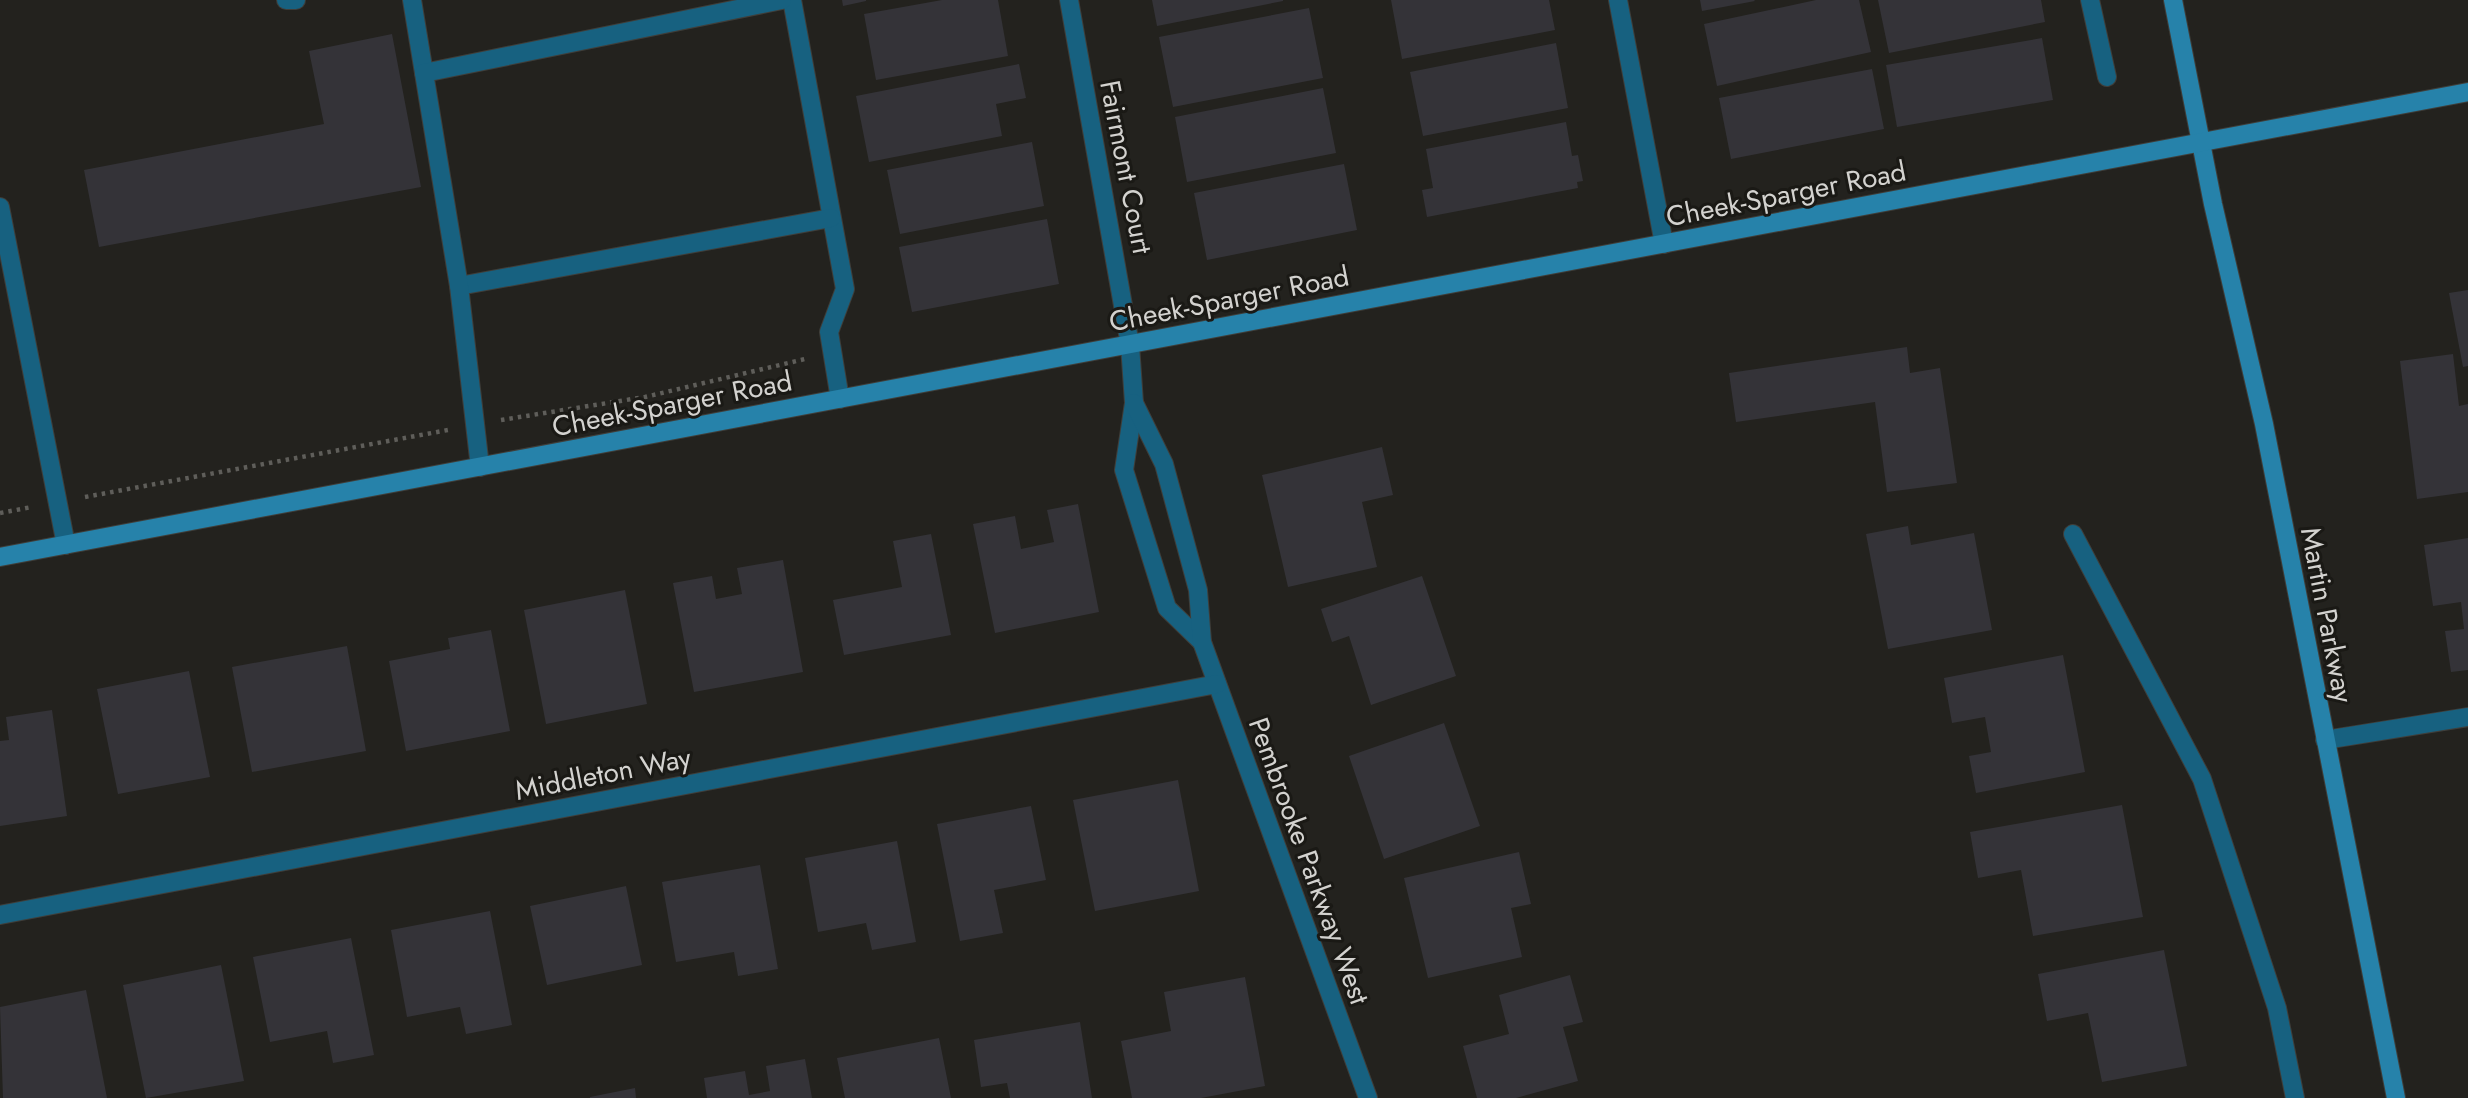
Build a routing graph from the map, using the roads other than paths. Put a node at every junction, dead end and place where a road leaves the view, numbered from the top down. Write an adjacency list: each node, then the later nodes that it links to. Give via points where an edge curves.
1 (286, 0): 2 (street)
2 (296, 0)
3 (412, 0): 10 (street)
4 (782, 0): 10 (street)
5 (792, 0): 15 (street)
6 (1069, 0): 18 (street, Fairmont Court)
7 (1618, 0): 16 (street)
8 (2090, 0): 11 (street)
9 (2173, 0): 13 (main road, Martin Parkway)
10 (424, 73): 17 (street)
11 (2107, 77)
12 (2468, 92): 13 (main road, Cheek-Sparger Road)
13 (2201, 143): 16 (main road, Cheek-Sparger Road); 28 (main road, Martin Parkway, via 2264,425)
14 (0, 207): 23 (street)
15 (831, 218): 17 (street); 19 (street, via 845,289 829,332)
16 (1664, 244): 18 (main road, Cheek-Sparger Road)
17 (459, 286): 21 (street)
18 (1130, 345): 19 (main road, Cheek-Sparger Road); 20 (street, Pembrooke Parkway West)
19 (840, 399): 21 (main road, Cheek-Sparger Road)
20 (1134, 403): 25 (street, Pembrooke Parkway West, via 1164,464 1198,590); 25 (street, Pembrooke Parkway West, via 1124,470 1167,608)
21 (480, 467): 23 (main road, Cheek-Sparger Road)
22 (2073, 534): 31 (street, via 2202,779 2277,1007)
23 (66, 545): 24 (main road, Cheek-Sparger Road)
24 (0, 557)
25 (1202, 642): 26 (street, Pembrooke Parkway West)
26 (1217, 684): 29 (street, Middleton Way); 30 (street, Pembrooke Parkway West)
27 (2468, 717): 28 (street)
28 (2325, 740): 32 (main road, Martin Parkway)
29 (0, 915)
30 (1368, 1098)
31 (2295, 1098)
32 (2396, 1098)

